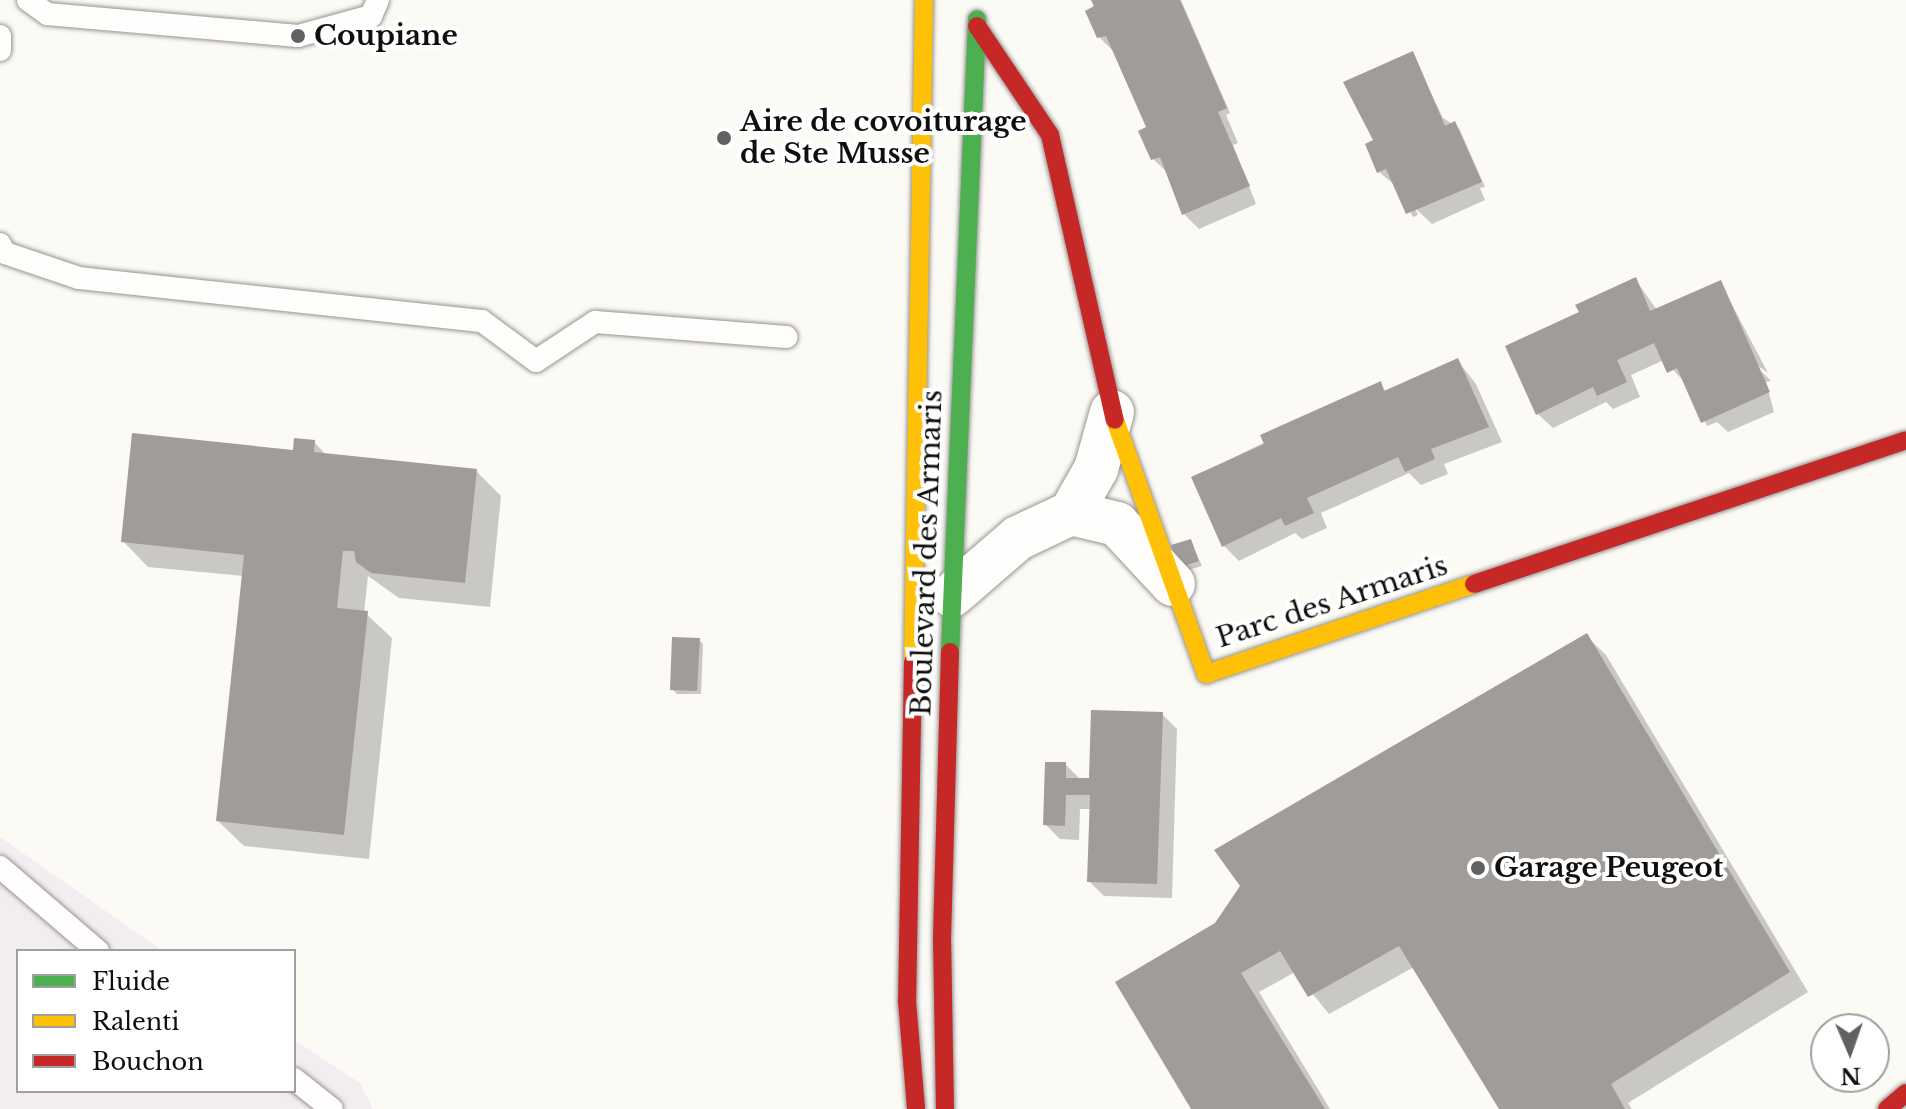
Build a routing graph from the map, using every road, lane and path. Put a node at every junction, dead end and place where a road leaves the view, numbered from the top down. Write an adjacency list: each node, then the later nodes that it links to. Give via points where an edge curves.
1 (28, 0): 2 (lane, via 47,14 298,36 371,16)
2 (378, 0)
3 (977, 0): 6 (main road, Boulevard des Armaris)
4 (986, 0): 6 (main road)
5 (923, 4): 21 (main road, Boulevard des Armaris, via 907,1001)
6 (977, 26): 11 (main road, Parc des Armaris, via 1050,135); 15 (main road, Boulevard des Armaris)
7 (0, 36): 8 (lane)
8 (0, 50)
9 (0, 244): 10 (lane, via 5,253 79,278 482,321 536,361 595,322)
10 (786, 337)
11 (1112, 412): 13 (street, via 1096,469); 14 (main road, Parc des Armaris)
12 (1906, 440): 14 (main road, Parc des Armaris, via 1206,674)
13 (1071, 513): 14 (street, via 1117,524); 15 (street, via 1018,538)
14 (1173, 584)
15 (952, 595): 22 (main road, Boulevard des Armaris, via 942,938)
16 (0, 867): 17 (lane)
17 (96, 949)
18 (296, 1081): 20 (lane)
19 (1906, 1093): 23 (main road)
20 (332, 1109)
21 (916, 1109)
22 (945, 1109)
23 (1887, 1109)

